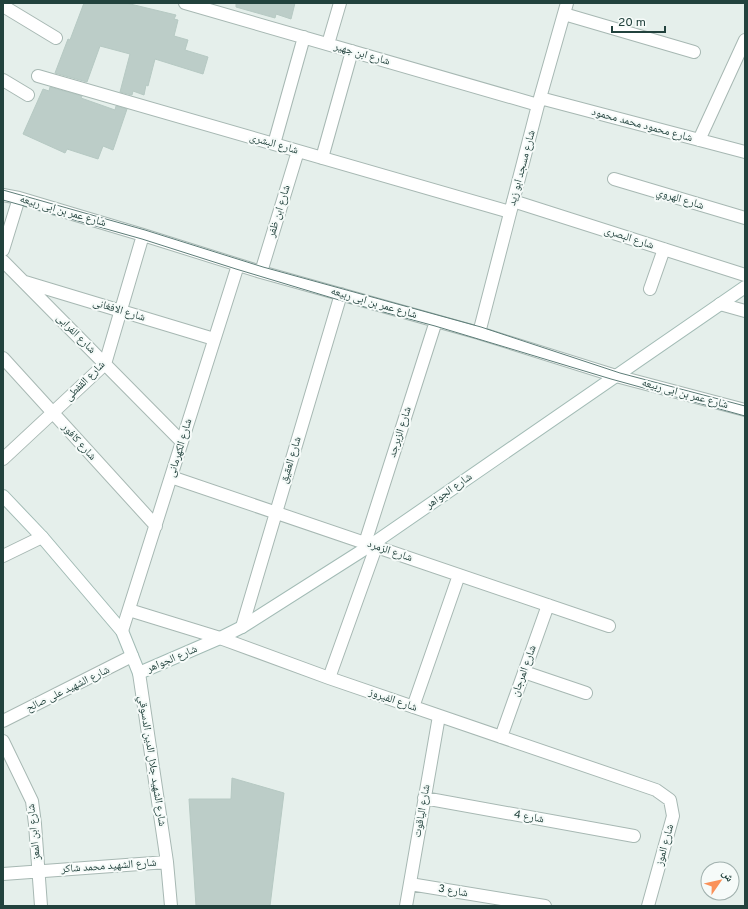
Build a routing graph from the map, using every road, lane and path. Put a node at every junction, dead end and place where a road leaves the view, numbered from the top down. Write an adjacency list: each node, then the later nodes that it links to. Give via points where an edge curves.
1 (185, 3): 5 (street, شارع ابن جهير)
2 (340, 3): 8 (street)
3 (3, 6): 6 (street)
4 (565, 8): 10 (street); 14 (street, شارع مسجد ابو زيد)
5 (304, 37): 8 (street, شارع ابن جهير); 16 (street)
6 (56, 38)
7 (745, 40): 15 (street)
8 (328, 44): 9 (street, شارع ابن جهير)
9 (352, 51): 14 (street, شارع ابن جهير); 19 (street)
10 (694, 52)
11 (38, 76): 16 (street, شارع البشرى)
12 (3, 80): 13 (street)
13 (28, 95)
14 (539, 102): 15 (street, شارع محمود محمد محمود); 23 (street, شارع مسجد ابو زيد)
15 (699, 140): 18 (street, شارع محمود محمد محمود)
16 (274, 144): 17 (street, شارع البشرى)
17 (298, 151): 19 (street, شارع البشرى); 30 (street, شارع ابن ظفر)
18 (745, 152)
19 (322, 158): 23 (street, شارع البشرى)
20 (614, 179): 24 (street, شارع الهروي)
21 (3, 195): 22 (street, شارع عمر بن ابى ربيعه)
22 (19, 198): 25 (street, شارع عمر بن ابى ربيعه); 27 (street)
23 (511, 206): 26 (street, شارع البصرى); 40 (street, شارع مسجد ابو زيد)
24 (745, 218)
25 (143, 235): 29 (street, شارع عمر بن ابى ربيعه); 37 (street, شارع القفطى)
26 (664, 249): 31 (street, شارع البصرى); 34 (street)
27 (3, 250)
28 (3, 261): 32 (street, شارع الفرابى)
29 (238, 265): 30 (street, شارع عمر بن ابى ربيعه); 41 (street, شارع الكهرمانى)
30 (261, 272): 35 (street, شارع عمر بن ابى ربيعه)
31 (745, 275)
32 (24, 282): 37 (street, شارع الافغانى); 43 (street, شارع الفرابى)
33 (745, 287): 36 (street, شارع الجواهر)
34 (650, 289)
35 (341, 294): 39 (street, شارع عمر بن ابى ربيعه); 51 (street, شارع العقيق)
36 (720, 304): 38 (street); 44 (street, شارع الجواهر)
37 (121, 311): 41 (street, شارع الافغانى); 43 (street, شارع القفطى)
38 (745, 311)
39 (436, 321): 40 (street, شارع عمر بن ابى ربيعه); 54 (street, شارع الزبرجد)
40 (479, 333): 44 (street, شارع عمر بن ابى ربيعه)
41 (214, 339): 47 (street, شارع الكهرمانى)
42 (3, 358): 46 (street, شارع كافور)
43 (105, 364): 46 (street, شارع القفطى); 47 (street, شارع الفرابى)
44 (616, 376): 45 (street, شارع عمر بن ابى ربيعه); 54 (street, شارع الجواهر)
45 (745, 410)
46 (53, 413): 48 (street, شارع القفطى); 52 (street, شارع كافور)
47 (182, 442): 49 (street, شارع الكهرمانى)
48 (3, 459)
49 (171, 477): 51 (street, شارع الزمرد); 52 (street, شارع الكهرمانى)
50 (3, 496): 53 (street, شارع الشهيد جلال الدين الدسوقي)
51 (276, 513): 54 (street, شارع الزمرد); 60 (street, شارع العقيق)
52 (156, 526): 58 (street, شارع الكهرمانى)
53 (42, 537): 55 (street); 61 (street, شارع الشهيد جلال الدين الدسوقي)
54 (371, 545): 56 (street, شارع الزمرد); 60 (street, شارع الجواهر); 66 (street, شارع الزبرجد)
55 (3, 556)
56 (458, 575): 57 (street, شارع الزمرد); 68 (street)
57 (548, 605): 59 (street, شارع الزمرد); 64 (street, شارع المرجان)
58 (130, 610): 61 (street, شارع الكهرمانى); 62 (street, شارع الفيروز)
59 (609, 626)
60 (242, 627): 62 (street, شارع الجواهر)
61 (122, 631): 63 (street, شارع الشهيد جلال الدين الدسوقي)
62 (220, 638): 65 (street, شارع الجواهر); 66 (street, شارع الفيروز)
63 (132, 656): 65 (street, شارع الشهيد جلال الدين الدسوقي); 70 (street, شارع الشهيد على صالح)
64 (524, 672): 67 (street); 71 (street, شارع المرجان)
65 (139, 673): 76 (street, شارع الشهيد جلال الدين الدسوقي)
66 (329, 678): 68 (street, شارع الفيروز)
67 (586, 693)
68 (413, 707): 69 (street, شارع الفيروز)
69 (439, 716): 71 (street, شارع الفيروز); 74 (street, شارع الياقوت)
70 (3, 721)
71 (501, 737): 73 (street, شارع الفيروز)
72 (3, 741): 77 (street, شارع ابن المعز, via 32,801)
73 (656, 790): 84 (street, شارع الموز, via 670,800 673,816)
74 (424, 798): 75 (street, شارع 4); 79 (street, شارع الياقوت)
75 (634, 836)
76 (167, 862): 77 (street, شارع الشهيد محمد شاكر); 81 (street, شارع الشهيد جلال الدين الدسوقي)
77 (38, 871): 78 (street, شارع الشهيد محمد شاكر); 80 (street, شارع ابن المعز)
78 (3, 874)
79 (410, 884): 82 (street, شارع الياقوت); 83 (street, شارع 3)
80 (41, 906)
81 (171, 906)
82 (406, 906)
83 (545, 906)
84 (648, 906)

